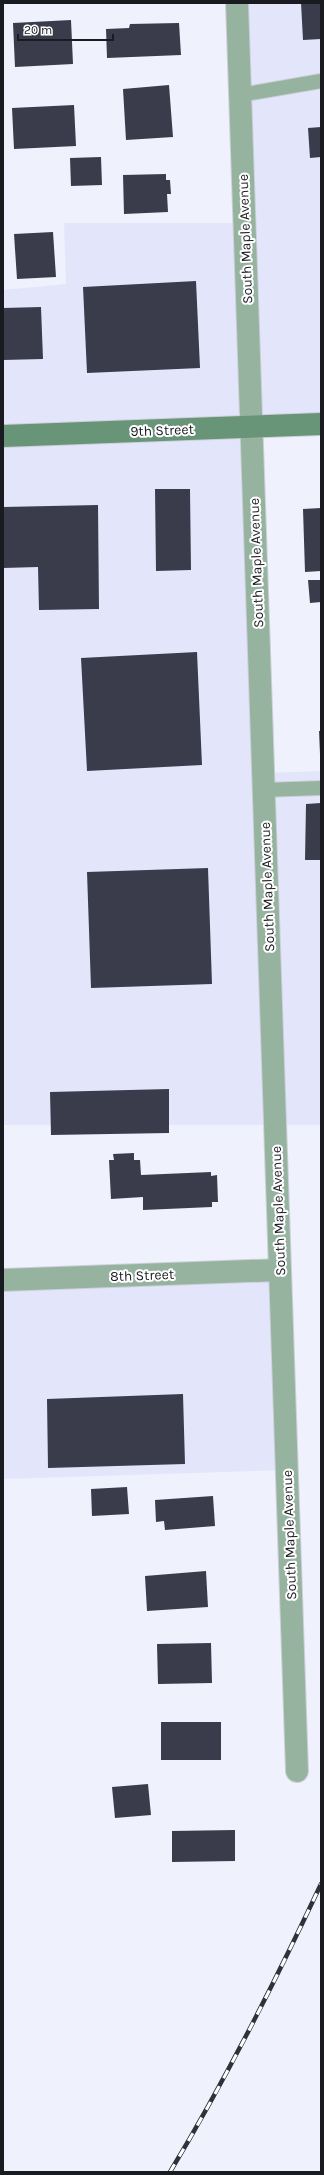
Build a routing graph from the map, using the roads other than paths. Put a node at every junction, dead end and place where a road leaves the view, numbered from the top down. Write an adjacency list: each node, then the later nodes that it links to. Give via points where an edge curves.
1 (237, 3): 3 (street, South Maple Avenue)
2 (321, 81): 3 (lane)
3 (240, 95): 5 (street, South Maple Avenue)
4 (321, 424): 5 (street, 9th Street)
5 (252, 426): 6 (street, 9th Street); 8 (street, South Maple Avenue)
6 (3, 436)
7 (321, 788): 8 (lane)
8 (264, 790): 9 (street, South Maple Avenue)
9 (280, 1270): 10 (street, 8th Street); 11 (street, South Maple Avenue)
10 (3, 1280)
11 (297, 1771)

